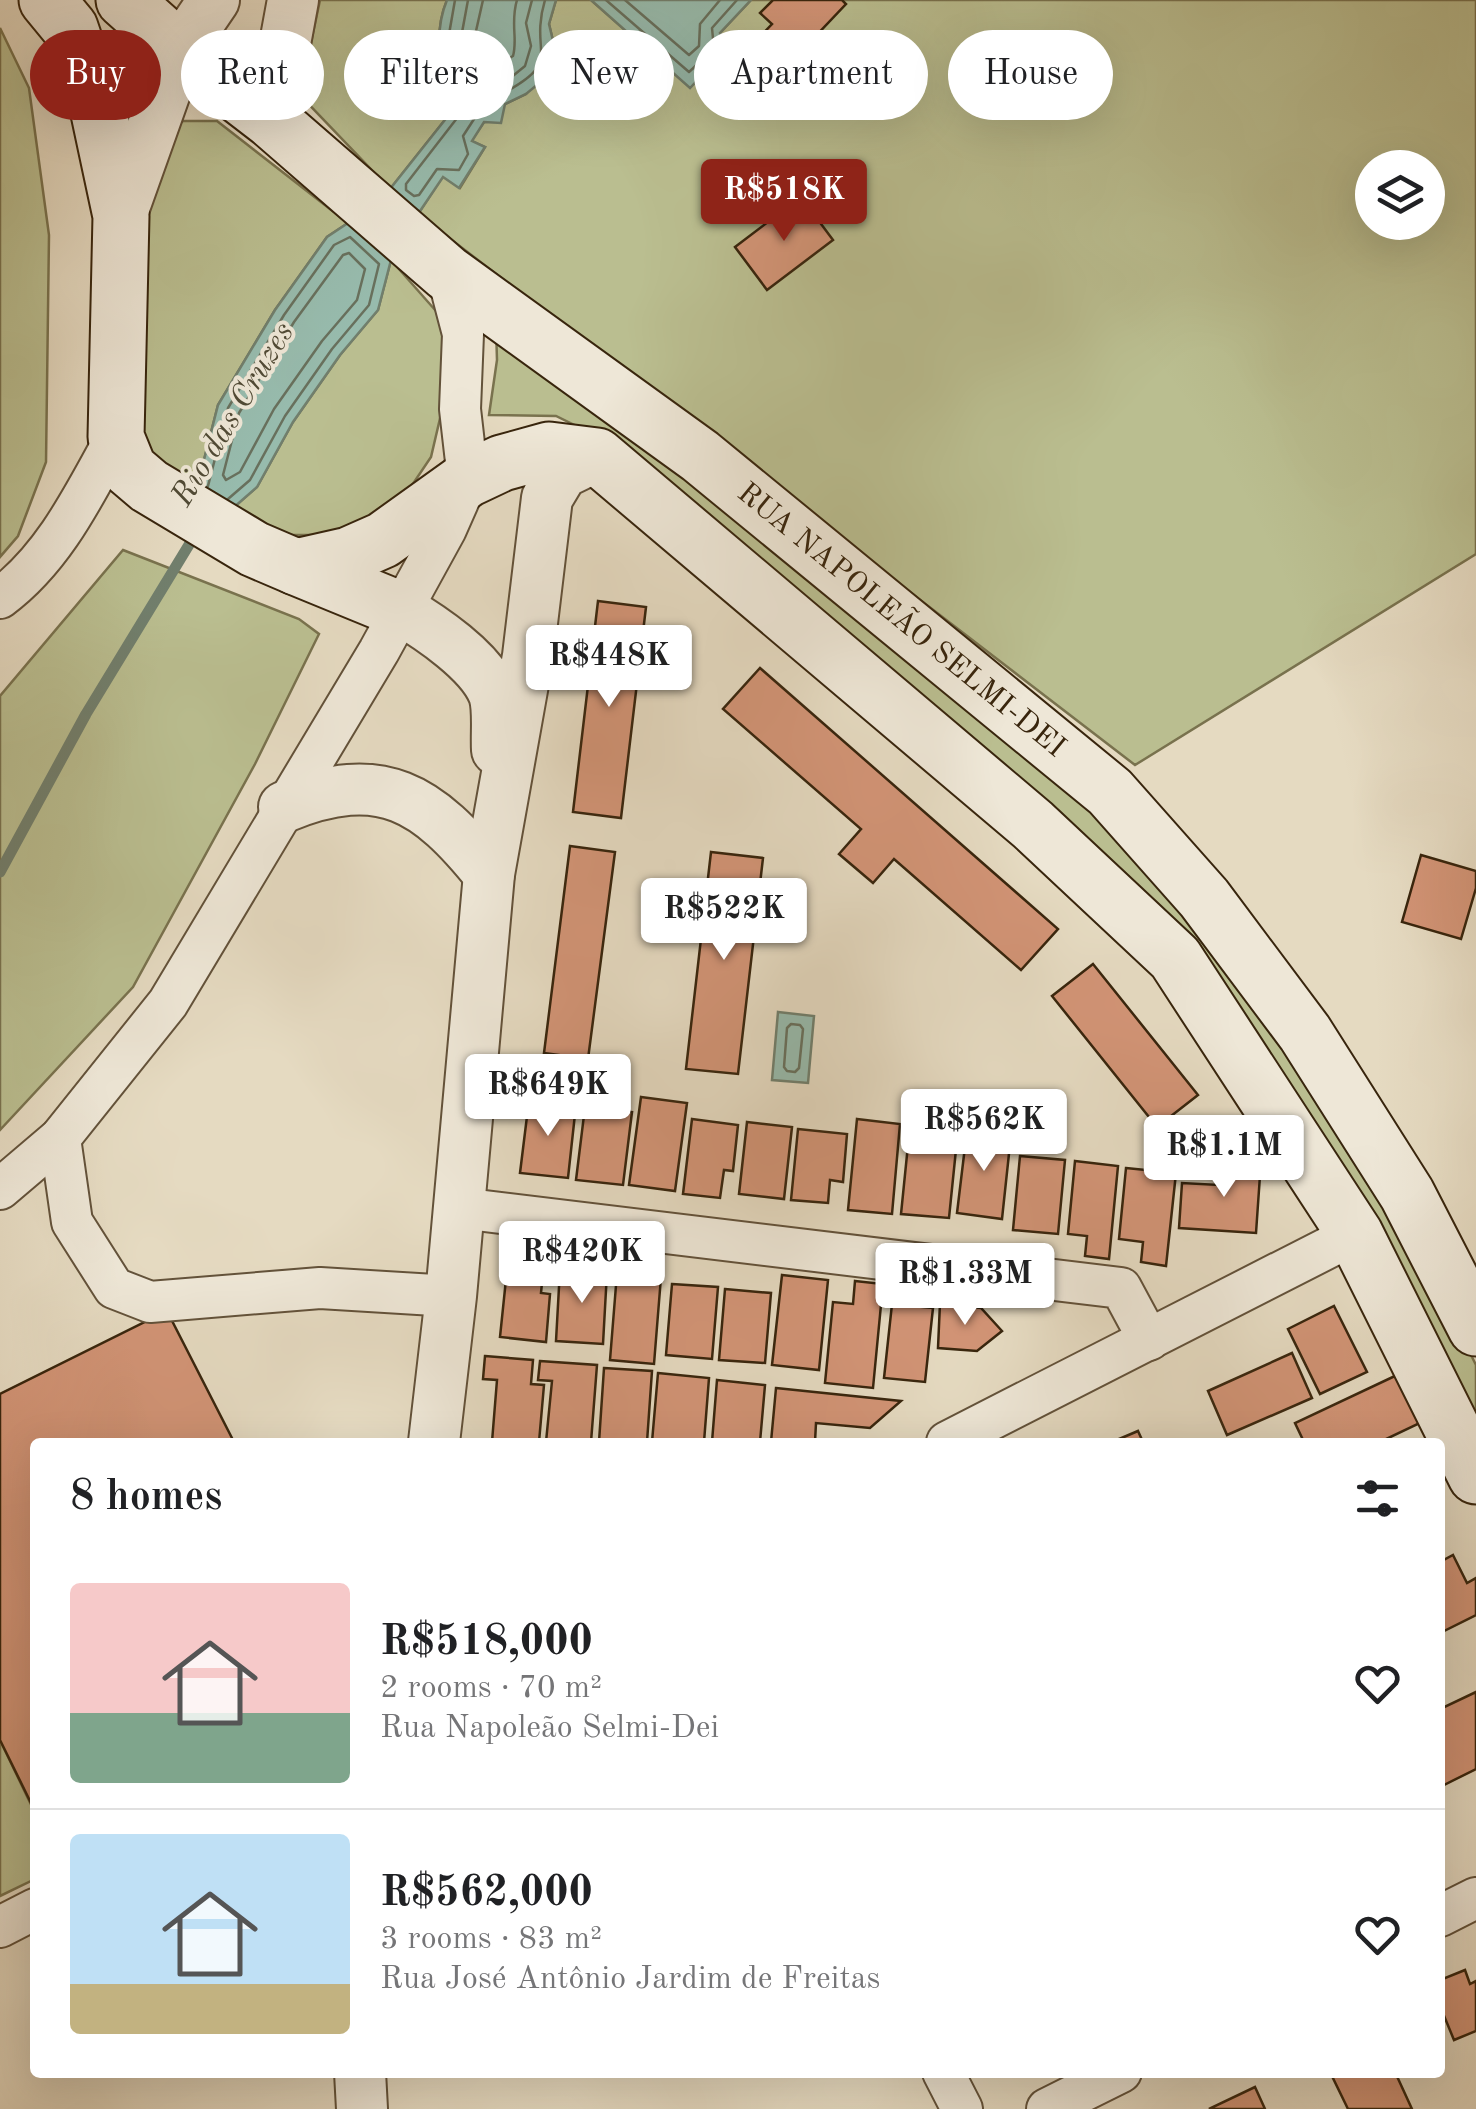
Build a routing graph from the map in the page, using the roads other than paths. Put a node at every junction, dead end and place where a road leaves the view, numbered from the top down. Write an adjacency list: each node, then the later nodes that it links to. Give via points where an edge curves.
1 (47, 0): 8 (main road, via 70,28 100,113)
2 (124, 0): 6 (main road, RUA NAPOLEÃO SELMI-DEI)
3 (214, 0): 6 (street)
4 (294, 0): 5 (street)
5 (288, 30)
6 (180, 50): 8 (street)
7 (271, 120): 9 (main road, RUA NAPOLEÃO SELMI-DEI)
8 (121, 216): 10 (main road)
9 (442, 268): 12 (street, via 463,334 460,409); 24 (main road, RUA NAPOLEÃO SELMI-DEI, via 700,456 1110,792 1204,898 1305,1034 1407,1194)
10 (116, 437): 13 (main road, via 128,469 149,486); 14 (street, via 67,526 22,582)
11 (596, 456): 12 (main road, via 549,450); 17 (street, via 562,474 547,498 518,720); 22 (main road, via 1033,825 1175,958)
12 (468, 480): 13 (main road, via 383,540 349,555); 15 (street)
13 (275, 558): 15 (main road)
14 (0, 598)
15 (401, 610): 16 (street); 17 (street, via 464,654 494,694)
16 (284, 807): 18 (street, via 349,787 406,796 456,833); 19 (street, via 168,1003)
17 (498, 810): 18 (street)
18 (489, 874): 21 (street)
19 (60, 1138): 20 (street); 23 (street, via 72,1222 114,1288 150,1302 320,1288)
20 (0, 1189)
21 (460, 1208): 23 (street); 25 (street, via 1121,1288)
22 (1354, 1234): 25 (street); 28 (main road)
23 (451, 1296): 26 (street)
24 (1476, 1328)
25 (1149, 1340): 27 (street)
26 (434, 1438)
27 (954, 1438)
28 (1476, 1476)
29 (1476, 1898): 31 (street)
30 (30, 1912): 32 (street)
31 (1445, 1914)
32 (0, 1927)
33 (360, 2078): 36 (street)
34 (946, 2078): 37 (street)
35 (1109, 2078): 38 (street)
36 (362, 2109)
37 (962, 2109)
38 (1046, 2109)

